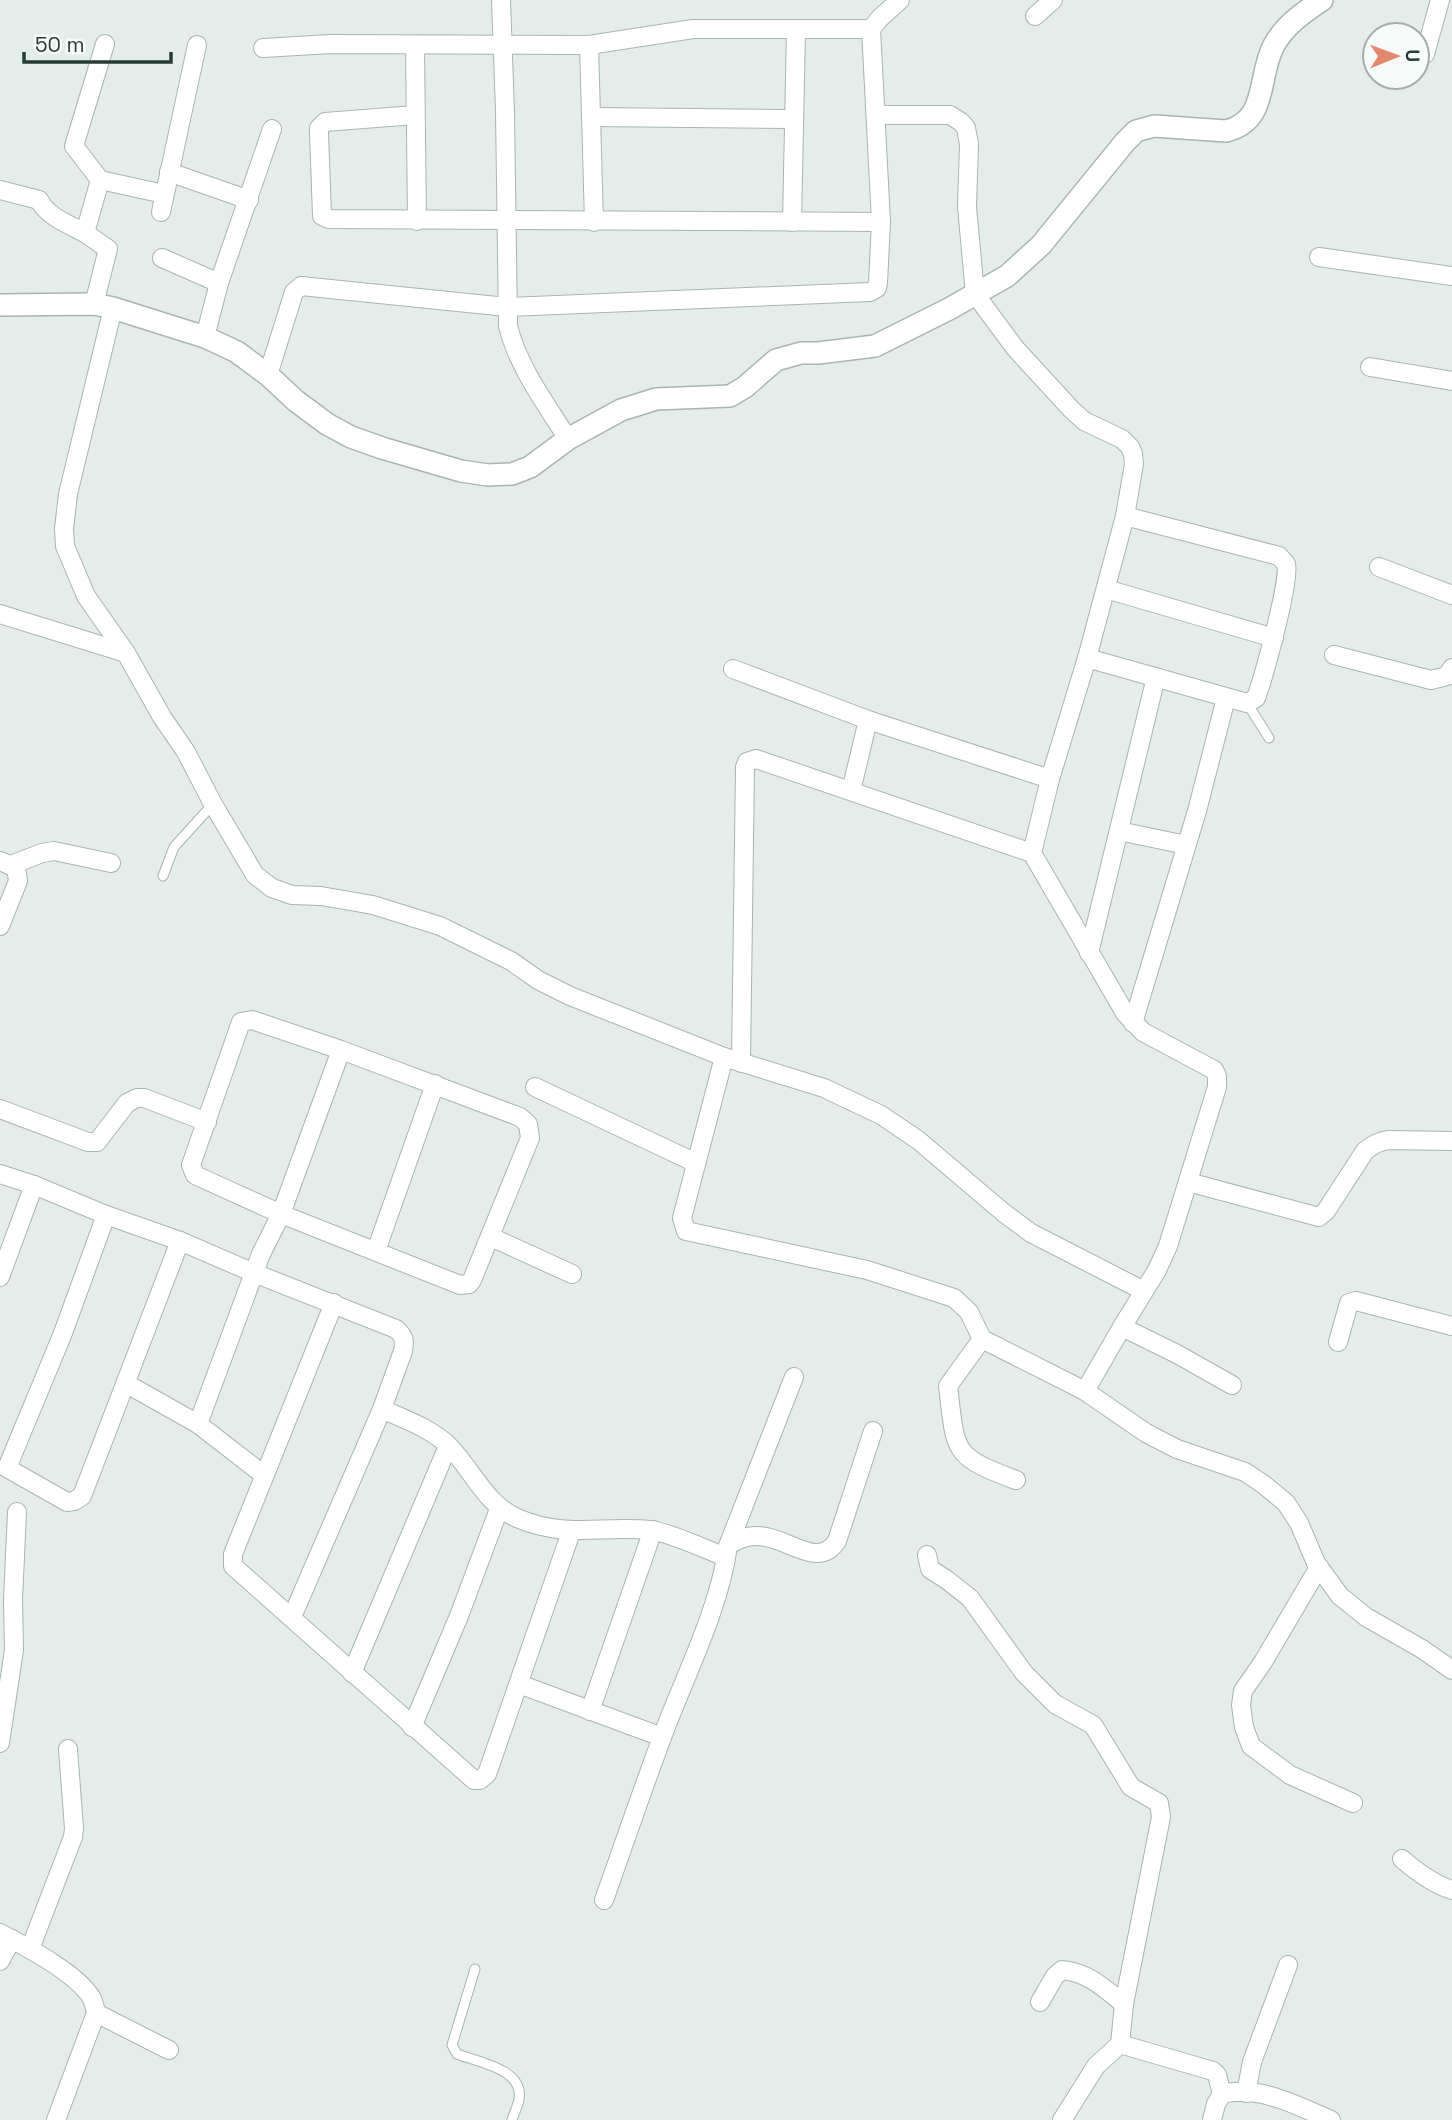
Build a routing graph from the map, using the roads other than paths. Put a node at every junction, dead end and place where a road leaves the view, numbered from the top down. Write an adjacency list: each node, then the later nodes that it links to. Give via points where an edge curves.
1 (501, 0): 11 (street)
2 (900, 0): 6 (street)
3 (1053, 0): 7 (street)
4 (1322, 0): 35 (street, via 1287,26 1272,48 1249,120 1226,131 1154,126 1136,131 1041,245 1007,276)
5 (1440, 0): 9 (street)
6 (877, 16): 8 (street); 17 (street)
7 (1035, 16)
8 (796, 30): 13 (street, via 693,29); 19 (street)
9 (1431, 32)
10 (105, 44): 22 (street, via 74,146)
11 (503, 44): 12 (street); 13 (street); 26 (street)
12 (415, 45): 15 (street); 16 (street)
13 (589, 45): 18 (street)
14 (197, 46): 21 (street)
15 (263, 48)
16 (415, 115): 25 (street); 25 (street, via 325,122 319,133 322,215 329,219)
17 (876, 115): 29 (street); 35 (street, via 950,115 966,128)
18 (592, 117): 19 (street); 27 (street)
19 (793, 119): 28 (street)
20 (272, 129): 24 (street)
21 (169, 172): 22 (street, via 163,203); 24 (street)
22 (100, 180): 30 (street)
23 (0, 190): 30 (street, via 39,200 55,217)
24 (249, 200): 34 (street)
25 (417, 221): 26 (street)
26 (505, 221): 27 (street); 38 (street)
27 (594, 222): 28 (street)
28 (792, 222): 29 (street)
29 (881, 222): 38 (street, via 878,283 870,292)
30 (85, 233): 37 (street, via 108,249)
31 (1319, 257): 33 (street)
32 (162, 258): 34 (street)
33 (1452, 276)
34 (219, 283): 39 (street)
35 (975, 294): 43 (street, via 875,346 788,356 776,360 730,396 644,402); 44 (street, via 1015,348 1077,416 1130,447 1134,464)
36 (0, 304): 37 (street)
37 (104, 306): 39 (street); 50 (street, via 68,494 65,546 86,596)
38 (508, 307): 41 (street, via 301,286 293,292); 43 (street, via 512,341)
39 (205, 337): 41 (street, via 237,352)
40 (1370, 368): 42 (street)
41 (268, 375): 43 (street, via 296,401 351,437 461,471 512,474 530,467)
42 (1452, 381)
43 (568, 439)
44 (1125, 516): 46 (street); 49 (street, via 1279,556 1286,573)
45 (1379, 567): 47 (street)
46 (1106, 589): 49 (street); 52 (street)
47 (1452, 595)
48 (0, 614): 50 (street)
49 (1274, 638): 57 (street, via 1256,698)
50 (126, 653): 62 (street)
51 (1334, 655): 53 (street, via 1431,680 1447,676)
52 (1087, 658): 55 (street); 60 (street)
53 (1452, 667)
54 (733, 669): 58 (street)
55 (1156, 677): 56 (street); 63 (street)
56 (1226, 698): 57 (street); 64 (street)
57 (1247, 703): 59 (lane)
58 (868, 720): 60 (street); 61 (street)
59 (1269, 738)
60 (1050, 779): 65 (street)
61 (851, 790): 65 (street); 73 (street, via 756,759 747,762)
62 (213, 804): 68 (lane, via 174,847); 73 (street, via 255,875 272,888 292,895 373,905 440,926 570,996)
63 (1119, 831): 64 (street); 70 (street)
64 (1186, 845): 71 (street)
65 (1032, 853): 70 (street)
66 (6, 863): 67 (street, via 54,852); 69 (street, via 16,868 18,881)
67 (111, 863)
68 (163, 876)
69 (0, 926)
70 (1090, 953): 71 (street)
71 (1133, 1023): 81 (street, via 1217,1076)
72 (341, 1050): 74 (street); 77 (street, via 252,1020 241,1022); 83 (street)
73 (732, 1060): 79 (street); 91 (street, via 824,1088 881,1115 1031,1233)
74 (435, 1084): 85 (street, via 528,1124 530,1138); 87 (street)
75 (535, 1087): 79 (street)
76 (0, 1109): 77 (street, via 88,1142 97,1142 127,1103 137,1098)
77 (207, 1122): 83 (street, via 191,1165 195,1175)
78 (1452, 1141): 81 (street, via 1389,1140 1373,1145 1318,1217)
79 (696, 1163): 95 (street, via 682,1218 686,1231 867,1270 954,1298 969,1312)
80 (0, 1174): 82 (street)
81 (1188, 1182): 91 (street, via 1168,1246)
82 (34, 1185): 84 (street); 90 (street)
83 (281, 1213): 87 (street); 88 (street)
84 (106, 1215): 86 (street); 105 (street, via 63,1333)
85 (491, 1237): 87 (street, via 472,1280 464,1285); 89 (street)
86 (180, 1241): 88 (street); 98 (street)
87 (376, 1251)
88 (254, 1273): 92 (street); 102 (street)
89 (572, 1274)
90 (0, 1277)
91 (1144, 1291): 94 (street)
92 (334, 1303): 101 (street, via 403,1335 403,1351); 106 (street)
93 (1452, 1326): 96 (street, via 1356,1301 1349,1303)
94 (1122, 1327): 99 (street); 100 (street)
95 (982, 1339): 100 (street); 107 (street, via 948,1386 953,1428 962,1453 972,1462)
96 (1338, 1342)
97 (794, 1377): 112 (street)
98 (127, 1384): 102 (street); 105 (street, via 78,1499 67,1502)
99 (1232, 1385)
100 (1085, 1391): 114 (street, via 1146,1433 1177,1449 1245,1472 1263,1484 1286,1503)
101 (382, 1409): 104 (street); 116 (street)
102 (198, 1424): 106 (street)
103 (873, 1431): 112 (street, via 832,1548 811,1553 758,1535 737,1539)
104 (448, 1446): 108 (street); 118 (street)
105 (4, 1465)
106 (264, 1475): 116 (street, via 232,1561)
107 (1016, 1480)
108 (499, 1509): 111 (street, via 542,1527); 121 (street)
109 (17, 1512): 115 (street)
110 (653, 1530): 111 (street); 112 (street); 120 (street)
111 (571, 1532): 119 (street)
112 (727, 1551): 122 (street, via 715,1600)
113 (927, 1555): 135 (street, via 930,1569 970,1598 1024,1673 1055,1704 1093,1725 1131,1787 1159,1803 1161,1817)
114 (1320, 1567): 117 (street, via 1340,1596 1366,1617); 125 (street, via 1244,1691 1244,1727 1251,1746 1290,1775)
115 (7, 1599): 123 (street, via 14,1650)
116 (292, 1617): 118 (street)
117 (1452, 1670)
118 (352, 1673): 121 (street)
119 (519, 1684): 120 (street); 121 (street, via 487,1774 480,1780 474,1780)
120 (590, 1711): 122 (street)
121 (412, 1727)
122 (662, 1737): 128 (street)
123 (0, 1743)
124 (68, 1749): 130 (street, via 73,1837)
125 (1353, 1802)
126 (1402, 1859): 127 (street)
127 (1452, 1890)
128 (604, 1900)
129 (6, 1936): 130 (street); 131 (street)
130 (30, 1948): 136 (street, via 81,1986)
131 (0, 1961)
132 (1289, 1965): 139 (street, via 1252,2062)
133 (475, 1969): 142 (lane, via 452,2045 457,2054 509,2073 516,2080 519,2098)
134 (1040, 2003): 135 (street, via 1062,1970 1082,1974)
135 (1124, 2004): 137 (street)
136 (96, 2013): 138 (street); 141 (street)
137 (1120, 2044): 140 (street, via 1213,2071); 143 (street, via 1096,2066)
138 (169, 2050)
139 (1246, 2093): 140 (street); 145 (street, via 1268,2094)
140 (1222, 2094): 144 (street)
141 (56, 2120)
142 (512, 2120)
143 (1062, 2120)
144 (1212, 2120)
145 (1331, 2120)

